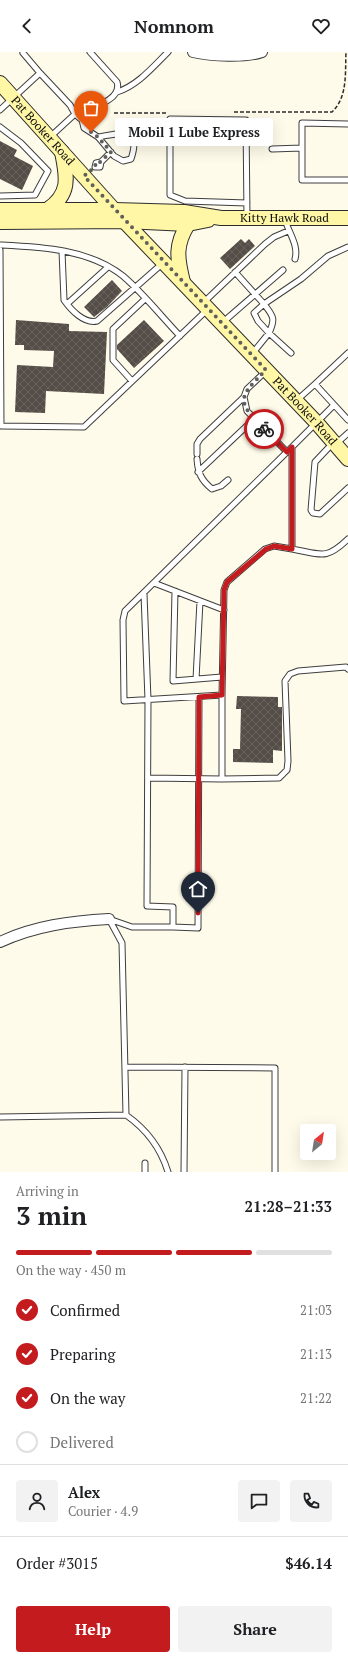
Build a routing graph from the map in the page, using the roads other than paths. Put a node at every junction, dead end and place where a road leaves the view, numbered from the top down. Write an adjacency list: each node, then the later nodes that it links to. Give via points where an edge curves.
1 (90, 52): 8 (lane, via 117,82)
2 (168, 52): 8 (lane, via 135,83 126,90)
3 (193, 52): 4 (street, via 254,55)
4 (262, 52)
5 (23, 53): 6 (lane)
6 (40, 73): 9 (lane); 11 (lane, via 70,105)
7 (0, 83): 9 (main road, Pat Booker Road)
8 (117, 92): 11 (lane, via 111,98)
9 (13, 98): 10 (lane); 15 (main road, Pat Booker Road)
10 (0, 110)
11 (75, 114): 14 (lane, via 82,120 84,128); 15 (lane)
12 (348, 124): 16 (lane, via 302,123)
13 (0, 127): 22 (lane, via 21,143 48,171 35,195)
14 (98, 137): 19 (lane); 19 (lane, via 120,133 131,134 134,137 135,147 131,159 123,161)
15 (49, 138): 18 (main road, Pat Booker Road)
16 (302, 148): 17 (lane); 21 (lane, via 302,180)
17 (272, 149)
18 (62, 152): 20 (main road, Pat Booker Road); 25 (main road, via 67,177 64,191 58,203)
19 (111, 152): 20 (lane, via 100,162 96,162)
20 (89, 172): 26 (main road, Pat Booker Road)
21 (348, 180)
22 (0, 196)
23 (247, 203): 23 (lane, via 246,120 170,119 170,195 185,201); 28 (lane)
24 (0, 210): 25 (main road, Kitty Hawk Road)
25 (47, 210): 26 (main road, Kitty Hawk Road)
26 (115, 210): 27 (main road, Kitty Hawk Road, via 184,212); 30 (main road, Pat Booker Road)
27 (221, 218): 28 (main road, Kitty Hawk Road); 32 (main road, Kitty Hawk Road)
28 (247, 218): 33 (main road, Kitty Hawk Road)
29 (348, 218): 33 (main road, Kitty Hawk Road)
30 (124, 221): 31 (main road, Kitty Hawk Road); 32 (main road, Kitty Hawk Road); 39 (main road, Pat Booker Road)
31 (0, 222)
32 (188, 224): 43 (main road, via 179,244 177,257)
33 (287, 225): 38 (lane, via 292,236); 42 (lane)
34 (0, 245): 37 (lane)
35 (348, 247): 48 (lane, via 328,256 301,279)
36 (0, 250): 57 (lane, via 1,426 84,427)
37 (62, 251): 40 (lane); 47 (lane, via 62,294)
38 (295, 259)
39 (164, 262): 43 (main road, Pat Booker Road); 44 (lane)
40 (108, 267): 44 (lane, via 122,275); 47 (lane)
41 (283, 270): 45 (lane)
42 (235, 272): 45 (lane); 49 (lane)
43 (183, 282): 49 (main road, Pat Booker Road)
44 (134, 287): 46 (lane); 47 (lane, via 97,321 83,319)
45 (257, 294): 48 (lane); 50 (lane)
46 (145, 299): 52 (lane); 57 (lane, via 113,329 113,360)
47 (67, 304)
48 (264, 304): 51 (lane, via 274,317); 51 (lane, via 254,313)
49 (206, 306): 50 (main road, Pat Booker Road); 52 (lane)
50 (221, 323): 54 (main road, Pat Booker Road)
51 (269, 333): 54 (lane); 55 (lane)
52 (180, 336): 57 (lane)
53 (348, 353): 58 (lane)
54 (252, 354): 56 (main road, Pat Booker Road)
55 (291, 354)
56 (266, 370): 59 (lane, via 247,389); 60 (main road, Pat Booker Road)
57 (132, 381)
58 (315, 384): 60 (lane); 61 (lane)
59 (244, 397): 62 (lane, via 246,411); 72 (lane, via 200,438)
60 (296, 401): 64 (main road, Pat Booker Road)
61 (334, 405): 63 (lane); 64 (lane)
62 (254, 419): 66 (lane); 72 (lane)
63 (348, 420)
64 (316, 422): 68 (main road, Pat Booker Road); 69 (lane)
65 (348, 433): 68 (lane)
66 (273, 438): 67 (lane); 70 (lane)
67 (266, 444)
68 (335, 444): 71 (main road, Pat Booker Road); 74 (lane, via 315,462 311,510 320,514)
69 (292, 447): 70 (lane); 76 (lane)
70 (287, 452): 77 (lane)
71 (348, 458)
72 (198, 472): 73 (lane, via 212,489)
73 (228, 480)
74 (348, 488)
75 (348, 539): 76 (lane, via 327,555)
76 (292, 549): 81 (lane, via 274,546 266,549 227,582 224,590)
77 (154, 583): 78 (lane); 79 (lane)
78 (175, 591): 80 (lane); 84 (lane, via 173,681)
79 (144, 594): 87 (lane); 87 (lane, via 125,611 123,620 124,701)
80 (200, 601): 81 (lane); 84 (lane)
81 (224, 610): 83 (lane)
82 (348, 669): 90 (lane, via 346,667 298,671 290,674 285,681 288,761 287,770 279,778)
83 (222, 677): 84 (lane); 85 (lane)
84 (196, 679)
85 (222, 695): 86 (lane); 90 (lane)
86 (199, 697): 87 (lane); 89 (lane)
87 (148, 700): 88 (lane)
88 (148, 778): 89 (lane); 92 (lane, via 147,906 173,907)
89 (198, 778): 90 (lane); 92 (lane, via 198,928)
90 (222, 779)
91 (109, 919): 92 (lane, via 132,927); 93 (street, via 83,920 38,928); 94 (lane, via 122,943)
92 (173, 927)
93 (0, 942)
94 (126, 1067): 95 (lane); 96 (lane)
95 (185, 1067): 101 (lane); 102 (lane, via 275,1068)
96 (126, 1115): 97 (lane); 100 (lane, via 137,1122 152,1140 164,1157)
97 (0, 1117)
98 (145, 1163): 99 (lane)
99 (145, 1172)
100 (168, 1172)
101 (184, 1172)
102 (275, 1172)

